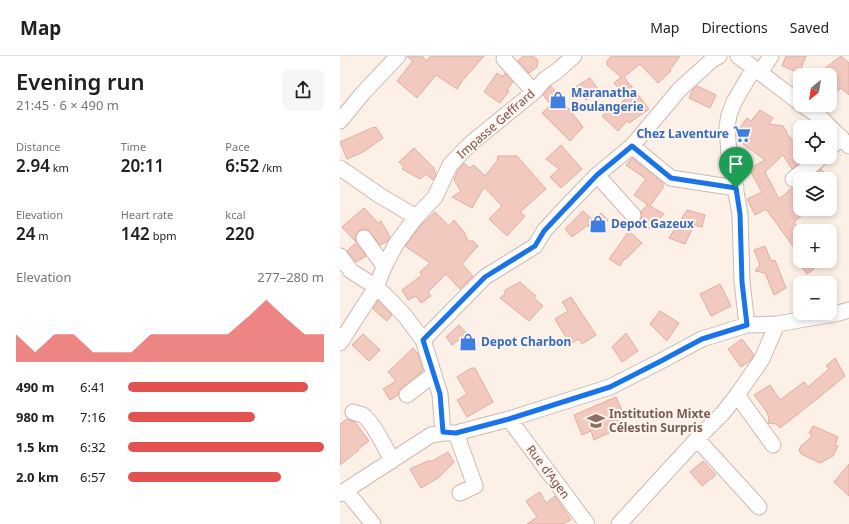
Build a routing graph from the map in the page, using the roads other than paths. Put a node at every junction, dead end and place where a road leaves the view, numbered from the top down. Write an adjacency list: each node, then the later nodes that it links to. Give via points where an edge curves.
1 (398, 56): 11 (street)
2 (574, 56): 8 (street, Impasse Geffrard, via 544,80)
3 (719, 56): 13 (street, via 680,89)
4 (738, 56): 7 (street)
5 (771, 56): 7 (street)
6 (504, 59): 8 (street)
7 (757, 71): 9 (street); 18 (street, via 734,102 727,126 729,154)
8 (534, 92): 20 (street, Impasse Geffrard, via 470,144 450,165 435,197)
9 (793, 98)
10 (813, 112): 12 (street)
11 (340, 121)
12 (845, 141)
13 (632, 146): 17 (street); 18 (street, via 671,178)
14 (813, 164): 16 (street)
15 (340, 168): 20 (street, via 379,196)
16 (802, 172)
17 (597, 175): 19 (street); 28 (street, via 544,231 535,246 485,277)
18 (736, 188): 27 (street)
19 (632, 215)
20 (416, 217): 23 (street, Impasse Geffrard)
21 (364, 238): 23 (street)
22 (340, 256): 24 (street, via 351,271)
23 (384, 266): 24 (street, Impasse Geffrard)
24 (376, 287): 28 (street, via 405,316); 29 (street, Impasse Geffrard)
25 (849, 310): 26 (street)
26 (777, 324): 27 (street); 32 (street, via 762,359)
27 (747, 325): 34 (street, via 702,339 610,387)
28 (423, 340): 30 (street)
29 (340, 343)
30 (434, 374): 31 (street); 35 (street)
31 (407, 395)
32 (737, 395): 36 (street); 37 (street)
33 (354, 412): 38 (street, via 364,416)
34 (509, 419): 35 (street); 43 (street, Rue d'Agen)
35 (450, 433): 38 (street, via 431,435); 40 (street, via 475,486)
36 (697, 439): 41 (street); 44 (street)
37 (773, 445)
38 (392, 461): 39 (street)
39 (343, 492): 42 (street)
40 (460, 494)
41 (760, 507)
42 (373, 524)
43 (587, 524)
44 (619, 524)

